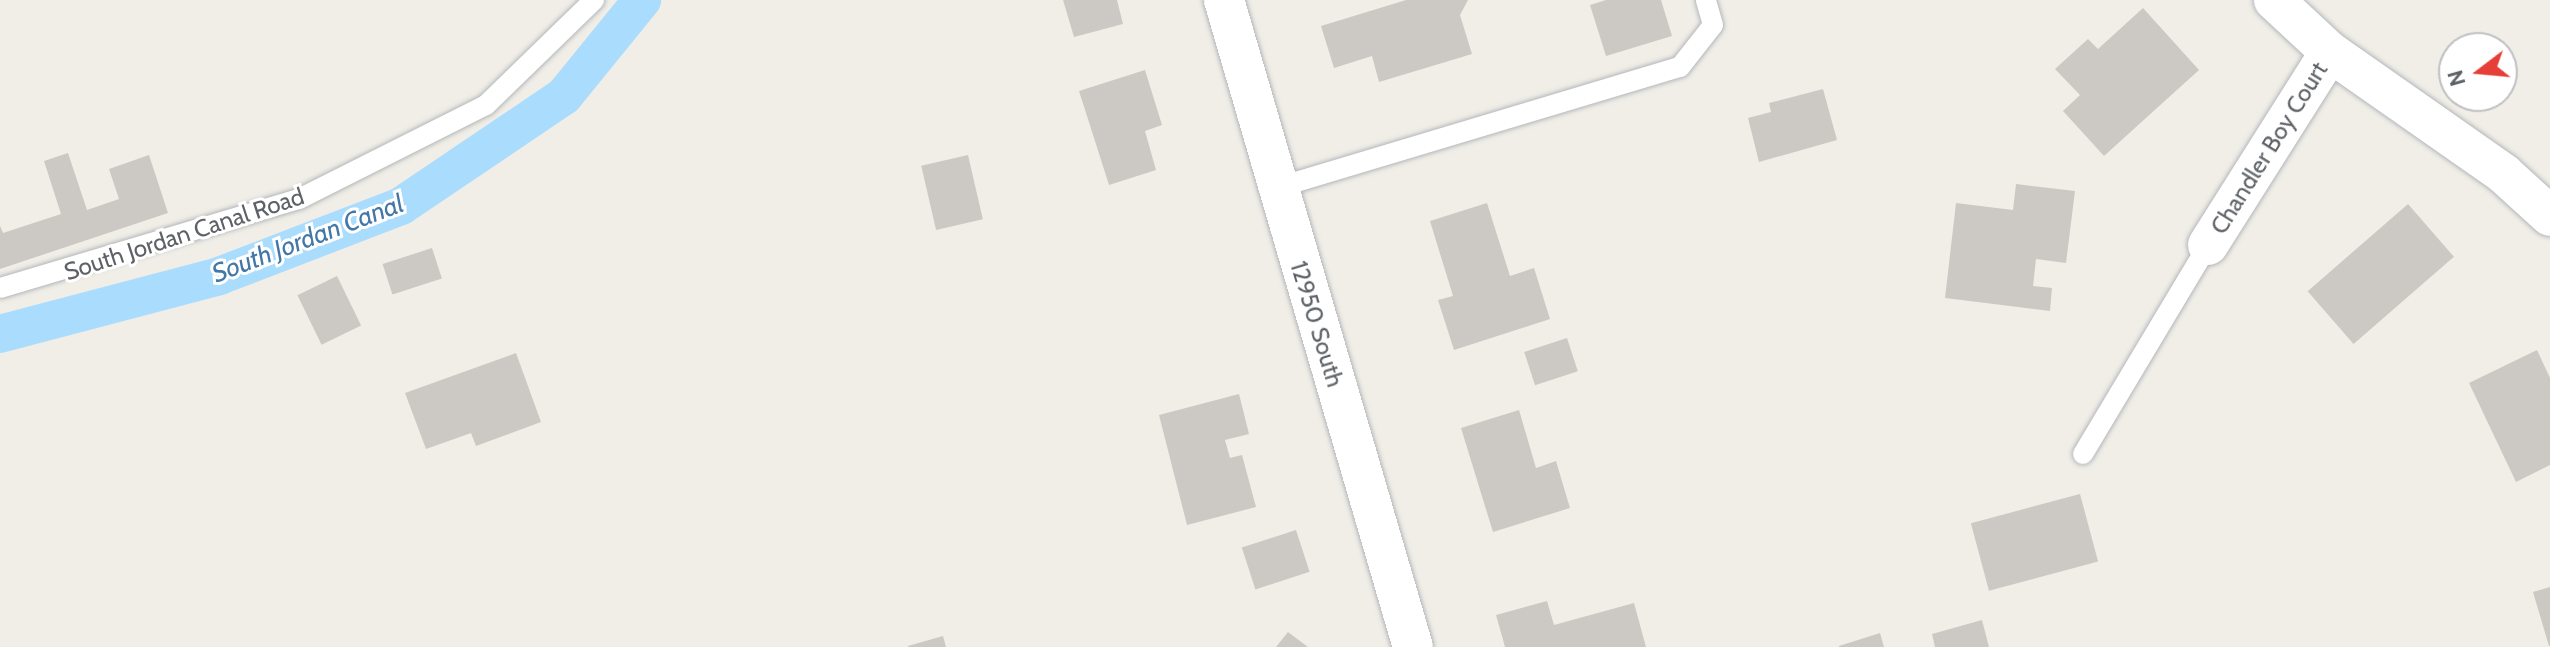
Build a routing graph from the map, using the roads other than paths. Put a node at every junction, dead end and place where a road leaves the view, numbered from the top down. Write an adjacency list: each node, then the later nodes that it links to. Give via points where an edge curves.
1 (594, 0): 9 (lane, South Jordan Canal Road, via 486,105 299,199)
2 (1224, 0): 6 (street, 12950 South)
3 (1706, 0): 6 (lane, via 1713,25 1680,67)
4 (2274, 0): 5 (street)
5 (2330, 52): 7 (street, via 2467,146); 8 (street, Chandler Boy Court)
6 (1276, 188): 11 (street, 12950 South)
7 (2550, 216)
8 (2208, 245): 10 (lane)
9 (0, 288)
10 (2083, 454)
11 (1413, 647)

